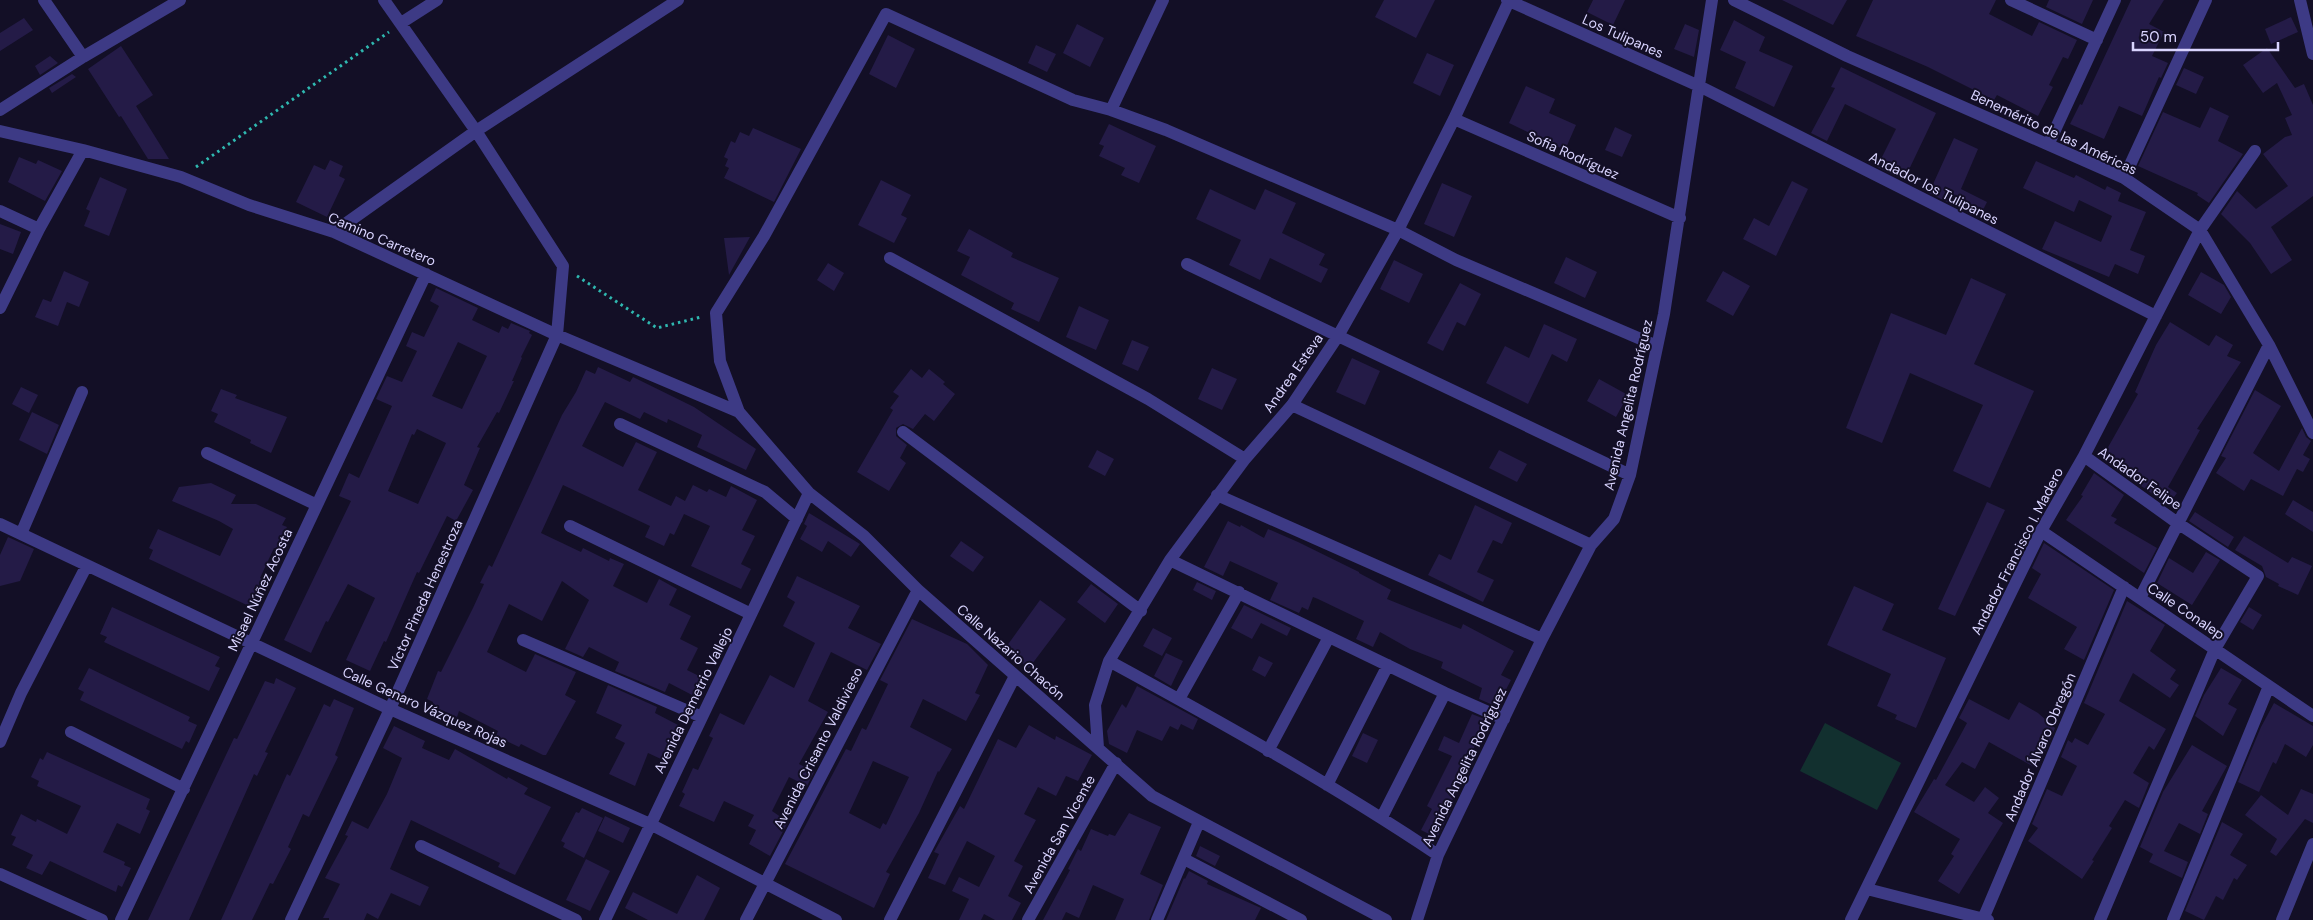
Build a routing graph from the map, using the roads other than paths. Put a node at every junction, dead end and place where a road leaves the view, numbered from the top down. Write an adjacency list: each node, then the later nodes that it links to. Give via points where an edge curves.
1 (44, 0): 17 (street)
2 (180, 0): 17 (street)
3 (384, 0): 14 (street)
4 (437, 0): 14 (street)
5 (678, 0): 23 (street)
6 (1163, 0): 20 (street)
7 (1508, 0): 18 (street, Los Tulipanes); 21 (street, Andrea Esteva)
8 (1712, 0): 18 (street, Avenida Angelita Rodríguez)
9 (1734, 0): 24 (street, Benemérito de las Américas, via 1847,56)
10 (2011, 0): 15 (street)
11 (2115, 0): 15 (street)
12 (2206, 0): 27 (street)
13 (2300, 0): 16 (street)
14 (401, 23): 23 (street)
15 (2097, 40): 24 (street)
16 (2313, 54)
17 (83, 57): 19 (street)
18 (1699, 86): 29 (street, Avenida Angelita Rodríguez); 38 (street, Andador los Tulipanes)
19 (0, 110)
20 (1111, 110): 31 (street, via 1166,130); 45 (street, Calle Nazario Chacón, via 1073,100 886,14 764,236 716,313 720,361)
21 (1454, 119): 29 (street, Sofia Rodríguez); 31 (street, Andrea Esteva)
22 (0, 131): 25 (street, Camino Carretero)
23 (476, 131): 33 (street); 39 (street, Víctor Pineda Henestroza, via 563,266)
24 (2049, 143): 27 (street, Benemérito de las Américas)
25 (83, 150): 30 (street); 33 (street, Camino Carretero, via 181,178 249,205)
26 (2255, 151): 32 (street, Andador Francisco I. Madero)
27 (2124, 178): 32 (street, Benemérito de las Américas)
28 (0, 211): 30 (street)
29 (1680, 218): 42 (street, Avenida Angelita Rodríguez)
30 (39, 229): 37 (street)
31 (1398, 230): 40 (street, Andrea Esteva); 42 (street, via 1456,260)
32 (2200, 230): 38 (street, Andador Francisco I. Madero); 41 (street, Benemérito de las Américas)
33 (334, 232): 36 (street, Camino Carretero)
34 (890, 258): 51 (street, via 1148,399)
35 (1187, 264): 40 (street)
36 (426, 274): 39 (street, Camino Carretero); 55 (street, Misael Núñez Acosta)
37 (1, 301)
38 (2156, 316): 50 (street, Andador Francisco I. Madero)
39 (557, 335): 45 (street, Camino Carretero); 82 (street, Víctor Pineda Henestroza)
40 (1338, 336): 44 (street, Andrea Esteva); 52 (street)
41 (2269, 345): 48 (street, Benemérito de las Américas); 57 (street)
42 (1657, 346): 52 (street, Avenida Angelita Rodríguez)
43 (82, 392): 61 (street)
44 (1292, 405): 51 (street, Andrea Esteva); 62 (street)
45 (739, 412): 53 (street, Calle Nazario Chacón)
46 (620, 424): 56 (street, via 765,492)
47 (903, 432): 69 (street)
48 (2313, 433)
49 (207, 453): 55 (street)
50 (2084, 456): 57 (street, Andador Felipe); 60 (street, Andador Francisco I. Madero)
51 (1245, 459): 54 (street, Andrea Esteva)
52 (1630, 475): 62 (street, Avenida Angelita Rodríguez, via 1614,519)
53 (809, 492): 56 (street, Avenida Demetrio Vallejo); 66 (street, Calle Nazario Chacón, via 864,536)
54 (1217, 495): 63 (street, Andrea Esteva); 72 (street)
55 (317, 505): 74 (street, Misael Núñez Acosta)
56 (797, 518): 70 (street, Avenida Demetrio Vallejo)
57 (2179, 524): 68 (street); 75 (street, Andador Felipe, via 2258,576)
58 (570, 526): 70 (street)
59 (1, 527): 61 (street, Calle Genaro Vázquez Rojas)
60 (2041, 531): 65 (street, Calle Conalep); 102 (street, Andador Francisco I. Madero)
61 (22, 534): 64 (street, Calle Genaro Vázquez Rojas)
62 (1591, 545): 72 (street, Avenida Angelita Rodríguez)
63 (1170, 560): 67 (street); 69 (street, Andrea Esteva)
64 (88, 565): 74 (street, Calle Genaro Vázquez Rojas); 87 (street, via 21,693)
65 (2124, 587): 68 (street, Calle Conalep); 103 (street, Andador Álvaro Obregón)
66 (918, 590): 78 (street, Calle Nazario Chacón); 101 (street, Avenida Crisanto Valdivieso)
67 (1239, 592): 71 (street); 81 (street)
68 (2140, 598): 75 (street, Calle Conalep)
69 (1141, 611): 76 (street, Andrea Esteva)
70 (751, 614): 84 (street, Avenida Demetrio Vallejo)
71 (1329, 636): 77 (street); 89 (street)
72 (1542, 639): 85 (street, Avenida Angelita Rodríguez)
73 (522, 640): 84 (street)
74 (252, 643): 82 (street, Calle Genaro Vázquez Rojas); 92 (street, Misael Núñez Acosta)
75 (2215, 649): 79 (street, Calle Conalep); 118 (street)
76 (1109, 661): 81 (street); 88 (street, Andrea Esteva, via 1095,705)
77 (1388, 666): 80 (street); 91 (street)
78 (1015, 676): 88 (street, Calle Nazario Chacón); 111 (street)
79 (2269, 686): 83 (street, Calle Conalep); 119 (street)
80 (1445, 693): 85 (street); 93 (street)
81 (1179, 699): 89 (street)
82 (390, 709): 95 (street, Calle Genaro Vázquez Rojas); 106 (street, Víctor Pineda Henestroza)
83 (2313, 716)
84 (702, 717): 95 (street, Avenida Demetrio Vallejo)
85 (1504, 719): 98 (street, Avenida Angelita Rodríguez)
86 (71, 732): 92 (street)
87 (0, 742)
88 (1098, 748): 90 (street, Calle Nazario Chacón)
89 (1268, 751): 91 (street)
90 (1116, 763): 94 (street, Calle Nazario Chacón, via 1152,796); 112 (street, Avenida San Vicente)
91 (1327, 785): 93 (street)
92 (184, 788): 105 (street, Misael Núñez Acosta)
93 (1382, 818): 98 (street)
94 (1199, 822): 99 (street); 115 (street, Calle Nazario Chacón)
95 (650, 824): 101 (street, Calle Genaro Vázquez Rojas); 108 (street, Avenida Demetrio Vallejo)
96 (2313, 844): 120 (street)
97 (420, 846): 107 (street)
98 (1438, 855): 116 (street, Avenida Angelita Rodríguez)
99 (1184, 859): 113 (street); 114 (street)
100 (0, 874): 104 (street)
101 (764, 884): 109 (street, Avenida Crisanto Valdivieso); 110 (street, Calle Genaro Vázquez Rojas)
102 (1866, 889): 103 (street); 117 (street, Andador Francisco I. Madero)
103 (1985, 919)
104 (102, 920)
105 (121, 920)
106 (291, 920)
107 (576, 920)
108 (605, 920)
109 (746, 920)
110 (836, 920)
111 (890, 920)
112 (1028, 920)
113 (1157, 920)
114 (1301, 920)
115 (1386, 920)
116 (1416, 920)
117 (1851, 920)
118 (2100, 920)
119 (2173, 920)
120 (2282, 920)

